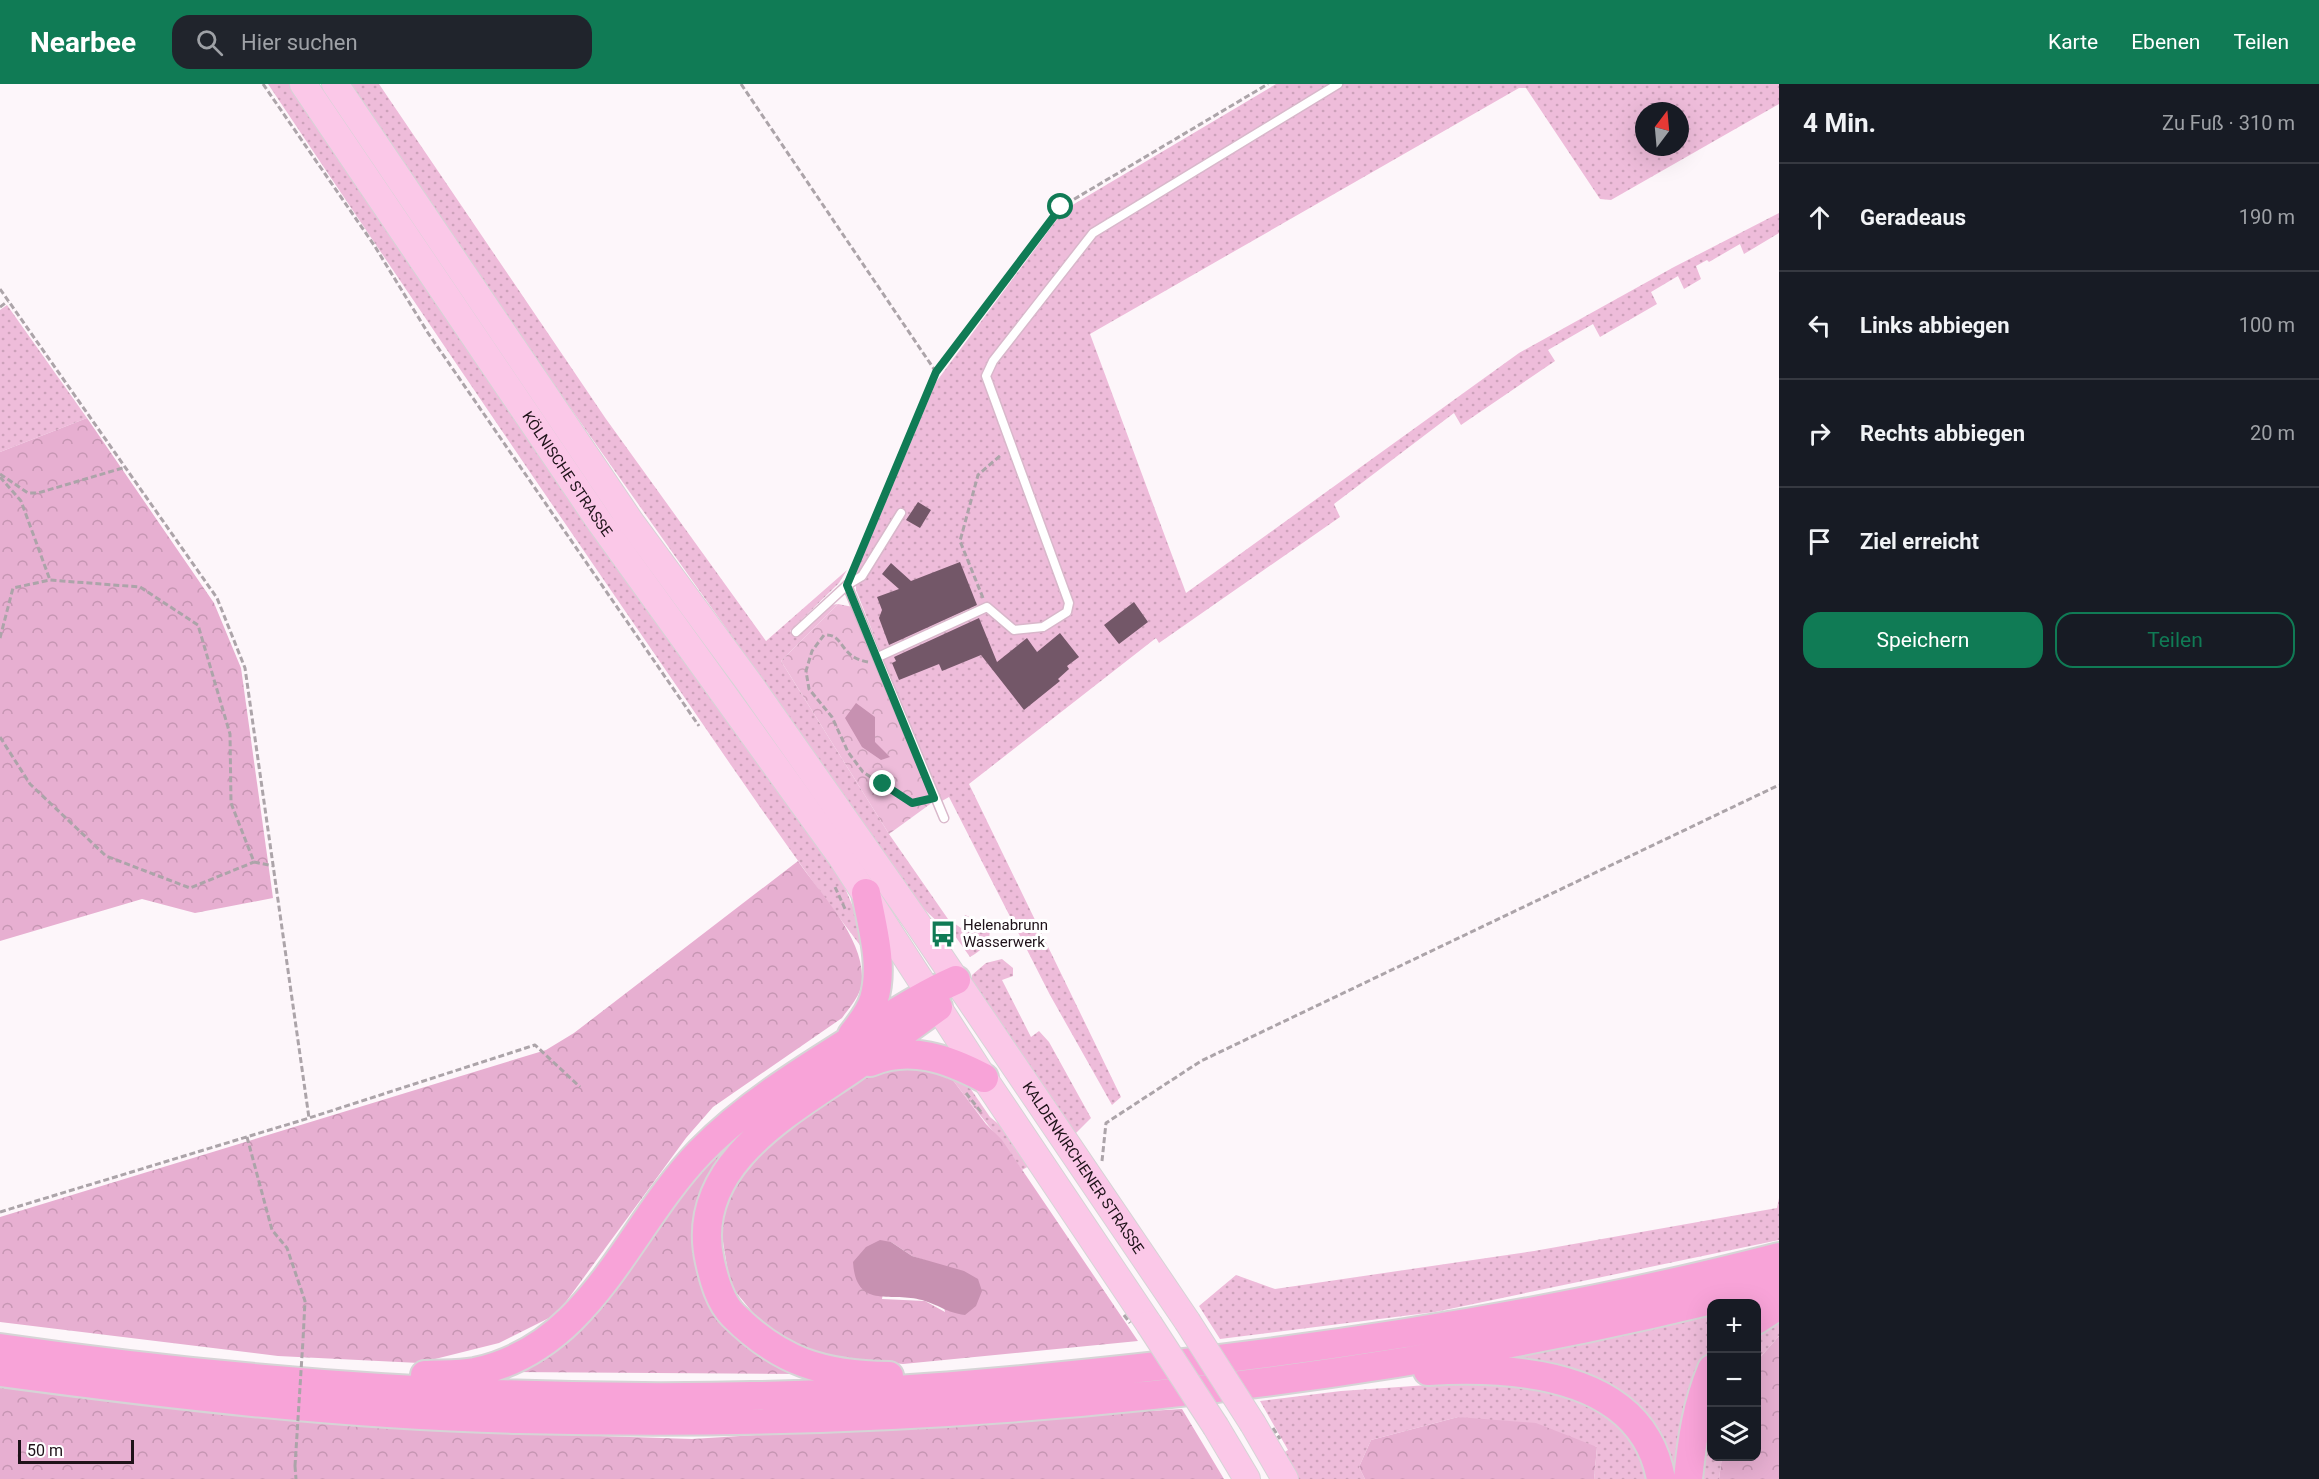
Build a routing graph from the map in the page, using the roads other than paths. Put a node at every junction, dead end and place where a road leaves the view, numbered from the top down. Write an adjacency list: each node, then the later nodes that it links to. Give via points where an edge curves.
1 (303, 84): 9 (main road, KÖLNISCHE STRASSE, via 599,521)
2 (335, 84): 9 (main road, KÖLNISCHE STRASSE, via 631,522 750,684)
3 (1338, 84): 7 (lane, via 1094,232 993,361 986,376 1069,603 1067,612 1043,627 1014,630 987,607)
4 (901, 513): 5 (lane, via 862,576)
5 (847, 585): 6 (lane); 7 (lane)
6 (796, 633)
7 (878, 657): 8 (lane)
8 (944, 818)
9 (855, 856): 10 (main road); 11 (main road, KALDENKIRCHENER STRASSE)
10 (866, 893): 12 (main road); 13 (highway, via 877,954 876,988)
11 (956, 980): 12 (highway); 26 (main road, KALDENKIRCHENER STRASSE, bridge, via 1187,1321)
12 (934, 1000): 13 (highway); 14 (main road)
13 (846, 1058): 14 (highway, via 904,1054 950,1061); 21 (highway, via 744,1150 723,1178 710,1209 707,1241 715,1283 729,1311 758,1340 788,1358 826,1370 868,1376); 22 (highway, via 728,1125 699,1153 585,1307 534,1350 474,1372)
14 (984, 1078): 25 (main road, bridge, via 1149,1324)
15 (1779, 1257): 21 (highway, via 1647,1289 1440,1329 1290,1351)
16 (1779, 1284): 23 (highway, via 1468,1350)
17 (1779, 1305): 18 (highway)
18 (1761, 1317)
19 (0, 1348): 22 (highway)
20 (0, 1372): 23 (highway, via 285,1405 517,1419 685,1421 831,1419 979,1410)
21 (1063, 1376): 22 (highway, via 842,1393 684,1397 515,1395)
22 (287, 1381)
23 (1261, 1381): 27 (highway, via 1471,1370 1557,1378 1600,1396 1633,1423 1654,1456)
24 (1707, 1381): 28 (highway, via 1695,1420)
25 (1247, 1479)
26 (1285, 1479)
27 (1661, 1479)
28 (1688, 1479)

